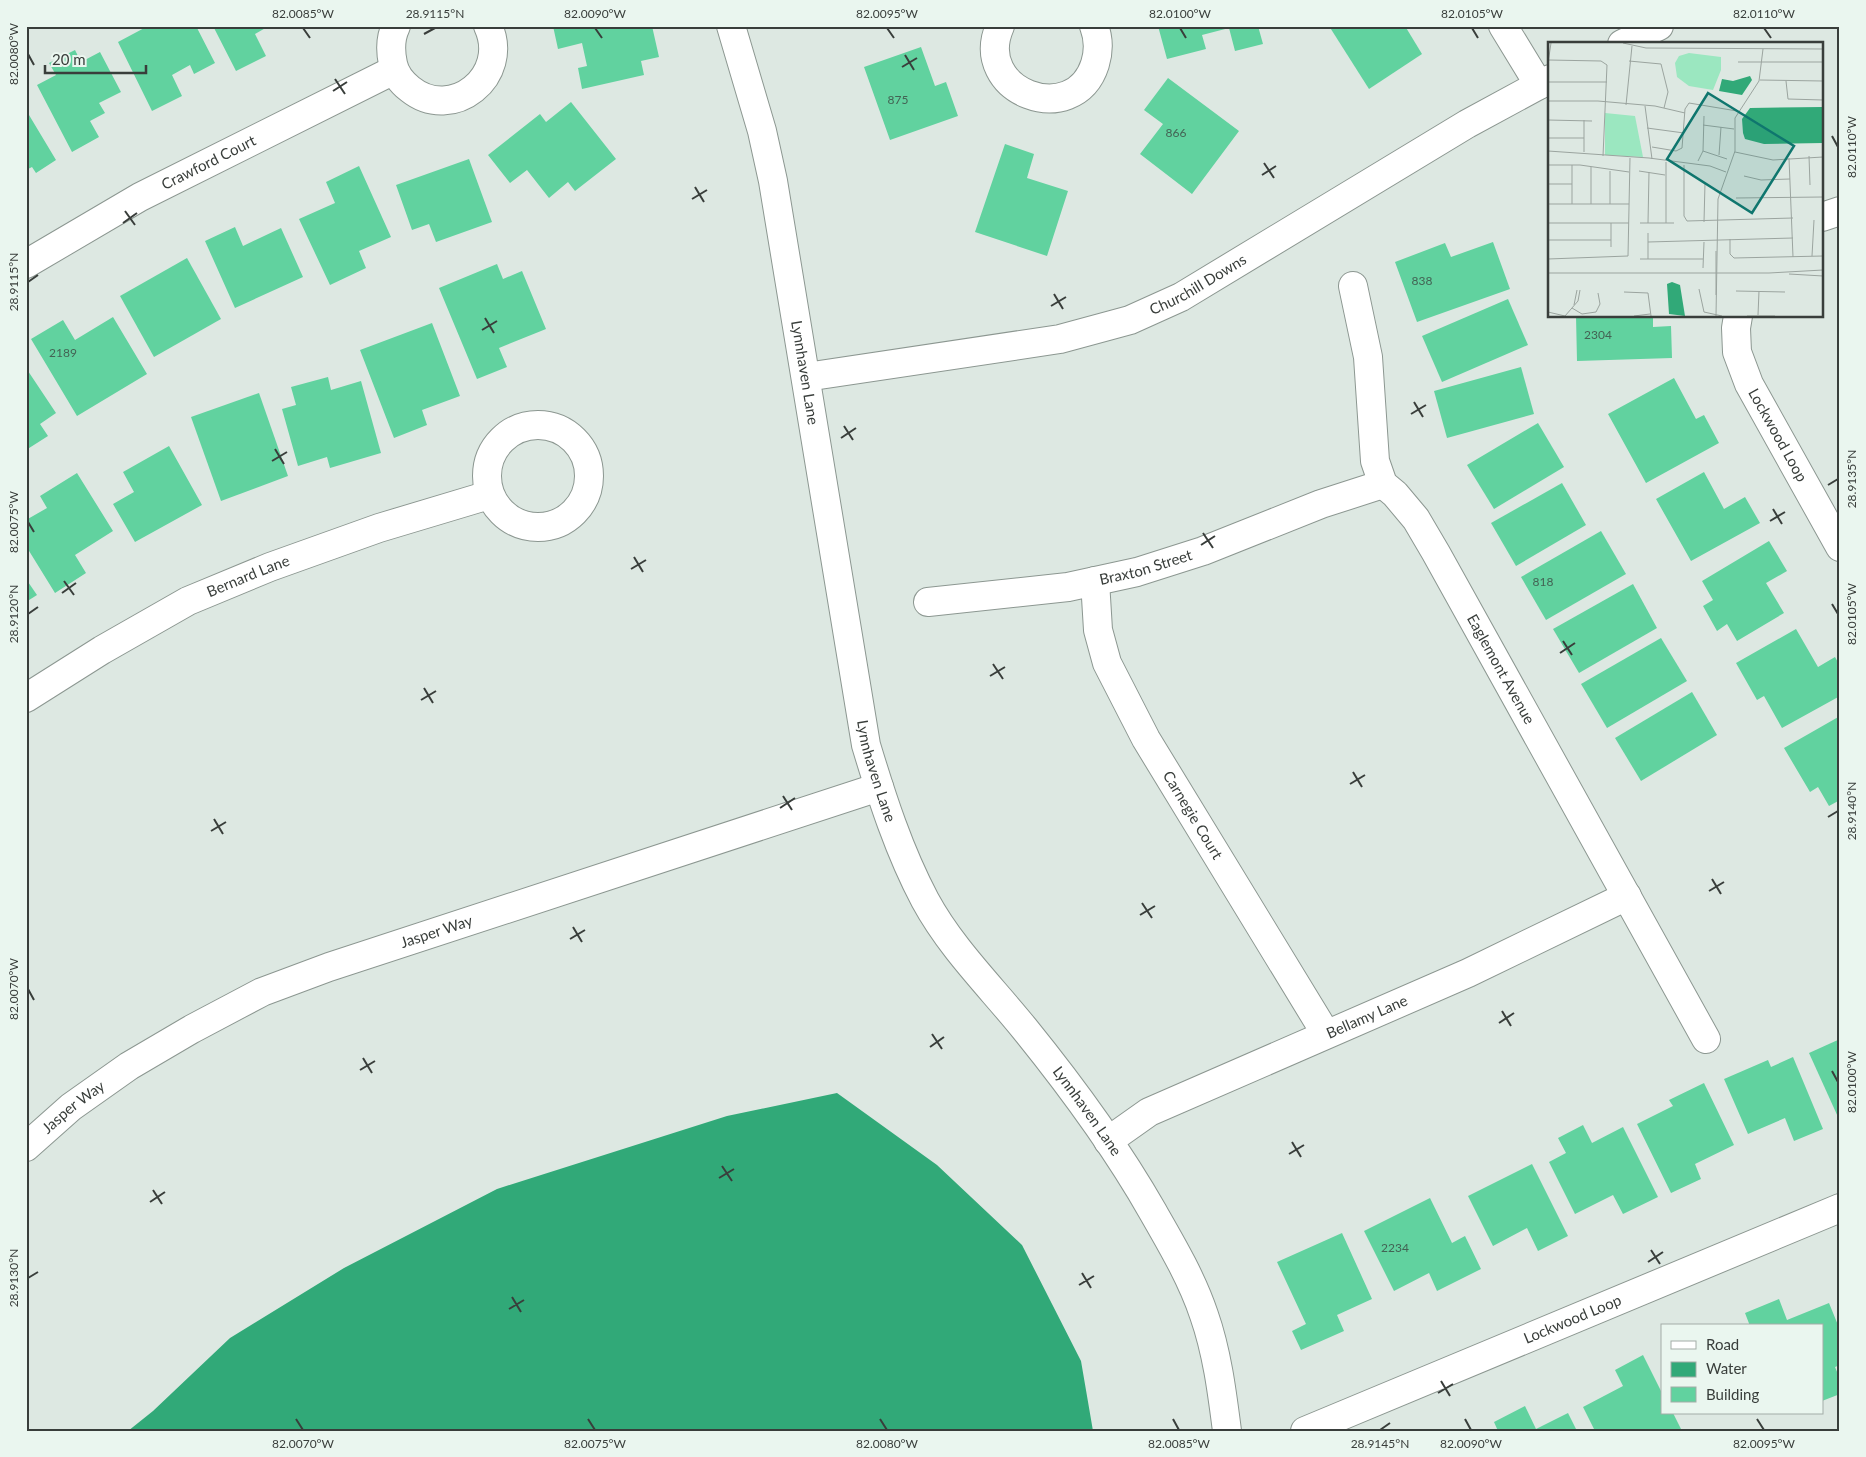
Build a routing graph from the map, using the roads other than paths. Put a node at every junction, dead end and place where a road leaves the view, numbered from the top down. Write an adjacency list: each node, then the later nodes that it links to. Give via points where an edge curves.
1 (396, 26): 9 (street, via 390,53)
2 (488, 26): 9 (street, via 494,43 493,60 487,75 463,96 431,100 416,94)
3 (731, 26): 16 (street, Lynnhaven Lane, via 773,181)
4 (1000, 26): 5 (street, via 995,51 1007,80 1034,97 1050,98 1066,95 1082,86 1092,71 1098,54 1098,36)
5 (1094, 26)
6 (1503, 26): 10 (street)
7 (1659, 26): 8 (street)
8 (1626, 42)
9 (394, 70): 13 (street, Crawford Court, via 140,197)
10 (1544, 82): 16 (street, Churchill Downs, via 1467,124 1189,293 1130,320 1060,339)
11 (1840, 210): 12 (street)
12 (1824, 216)
13 (26, 264)
14 (1353, 286): 17 (street, Eaglemont Avenue, via 1368,357 1375,461)
15 (1738, 318): 19 (street, Lockwood Loop, via 1737,352 1749,384)
16 (806, 377): 23 (street, Lynnhaven Lane, via 866,745)
17 (1383, 484): 20 (street, Braxton Street, via 1321,504 1203,552); 24 (street, Eaglemont Avenue, via 1396,494 1416,519)
18 (489, 495): 22 (street, Bernard Lane, via 379,528 188,601)
19 (1840, 547)
20 (1095, 581): 21 (street, Braxton Street, via 1068,587); 25 (street, Carnegie Court, via 1098,630 1107,663 1124,697 1146,739)
21 (928, 602)
22 (26, 698)
23 (879, 787): 27 (street, Lynnhaven Lane, via 902,851 926,901 952,941 1071,1086); 28 (street, Jasper Way, via 329,967 262,992 129,1066 72,1107)
24 (1627, 896): 25 (street, Bellamy Lane, via 1468,973); 26 (street, Eaglemont Avenue)
25 (1326, 1034): 27 (street, Bellamy Lane, via 1149,1112)
26 (1706, 1039)
27 (1108, 1141): 30 (street, Lynnhaven Lane, via 1174,1248 1204,1315 1221,1382)
28 (26, 1146)
29 (1840, 1208): 31 (street, Lockwood Loop)
30 (1227, 1431)
31 (1304, 1431)

